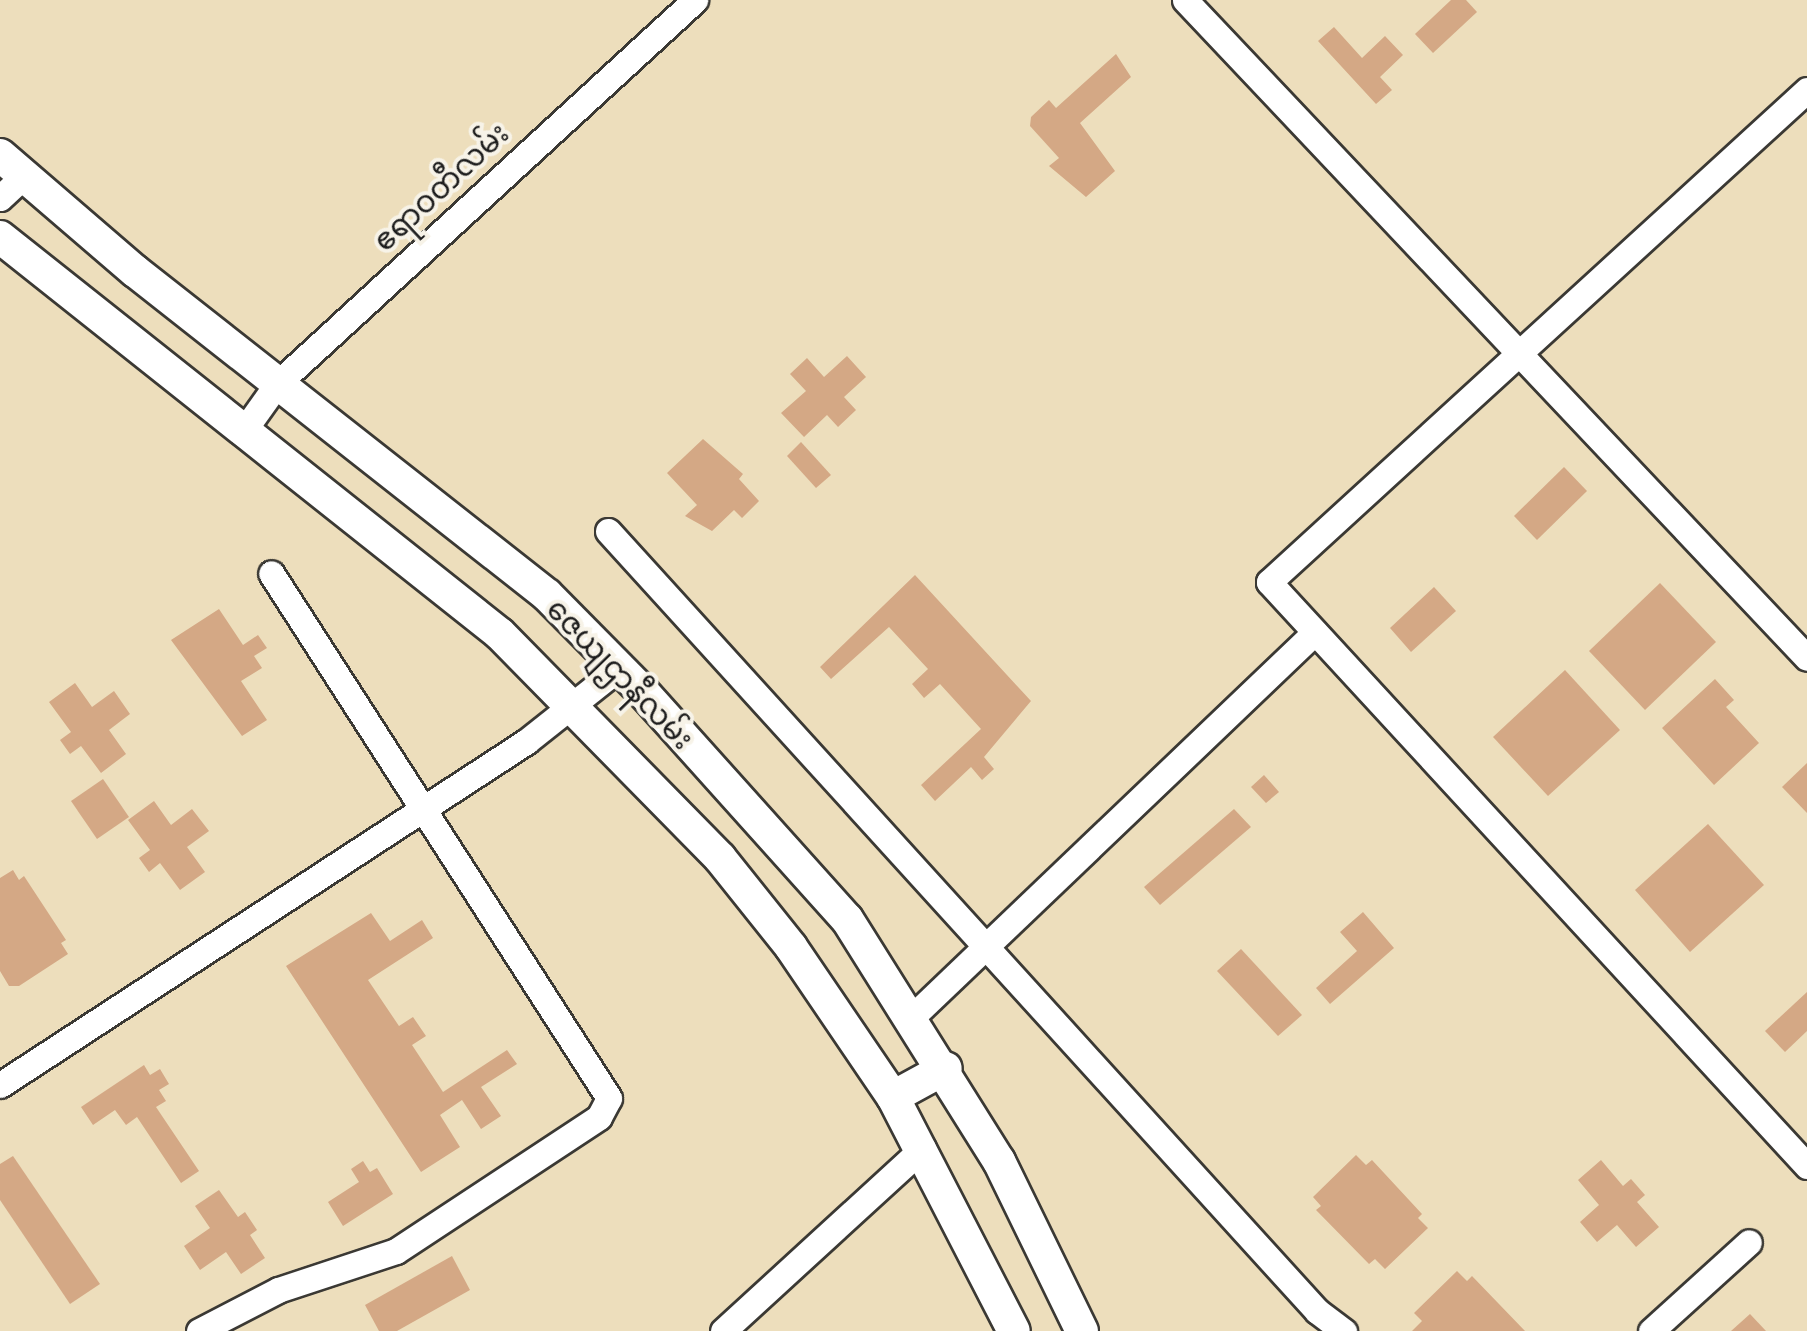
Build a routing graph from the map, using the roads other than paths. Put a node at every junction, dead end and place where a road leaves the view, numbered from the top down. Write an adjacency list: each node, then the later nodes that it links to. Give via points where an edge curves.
1 (695, 0): 7 (street, ဧရာဝတီလမ်း)
2 (1185, 0): 6 (street)
3 (1807, 90): 6 (street)
4 (8, 176): 7 (main road, ဇေယျဌာနီလမ်း)
5 (0, 237): 8 (main road, ဇေယျဌာနီလမ်း)
6 (1520, 355): 11 (street, via 1269,582); 12 (street)
7 (278, 384): 8 (street, ဧရာဝတီလမ်း); 13 (main road, ဇေယျဌာနီလမ်း, via 547,594)
8 (242, 433): 14 (main road, ဇေယျဌာနီလမ်း, via 500,634)
9 (608, 531): 16 (street)
10 (271, 573): 15 (street)
11 (1316, 632): 16 (street); 22 (street)
12 (1807, 658)
13 (619, 668): 14 (street); 17 (main road, ဇေယျဌာနီလမ်း, via 847,919)
14 (573, 708): 15 (street); 20 (main road, ဇေယျဌာနီလမ်း, via 720,858 791,947)
15 (426, 807): 19 (street); 24 (street, via 599,1077 607,1106 480,1200 396,1251 278,1290)
16 (988, 944): 17 (street); 28 (street, via 1317,1311)
17 (912, 1017): 18 (main road, ဇေယျဌာနီလမ်း)
18 (946, 1068): 20 (main road); 27 (main road, ဇေယျဌာနီလမ်း, via 1000,1161)
19 (0, 1085)
20 (893, 1097): 21 (main road, ဇေယျဌာနီလမ်း)
21 (922, 1148): 25 (street); 26 (main road, ဇေယျဌာနီလမ်း)
22 (1807, 1166)
23 (1750, 1242): 29 (street)
24 (199, 1331)
25 (723, 1331)
26 (1014, 1331)
27 (1082, 1331)
28 (1344, 1331)
29 (1650, 1331)

